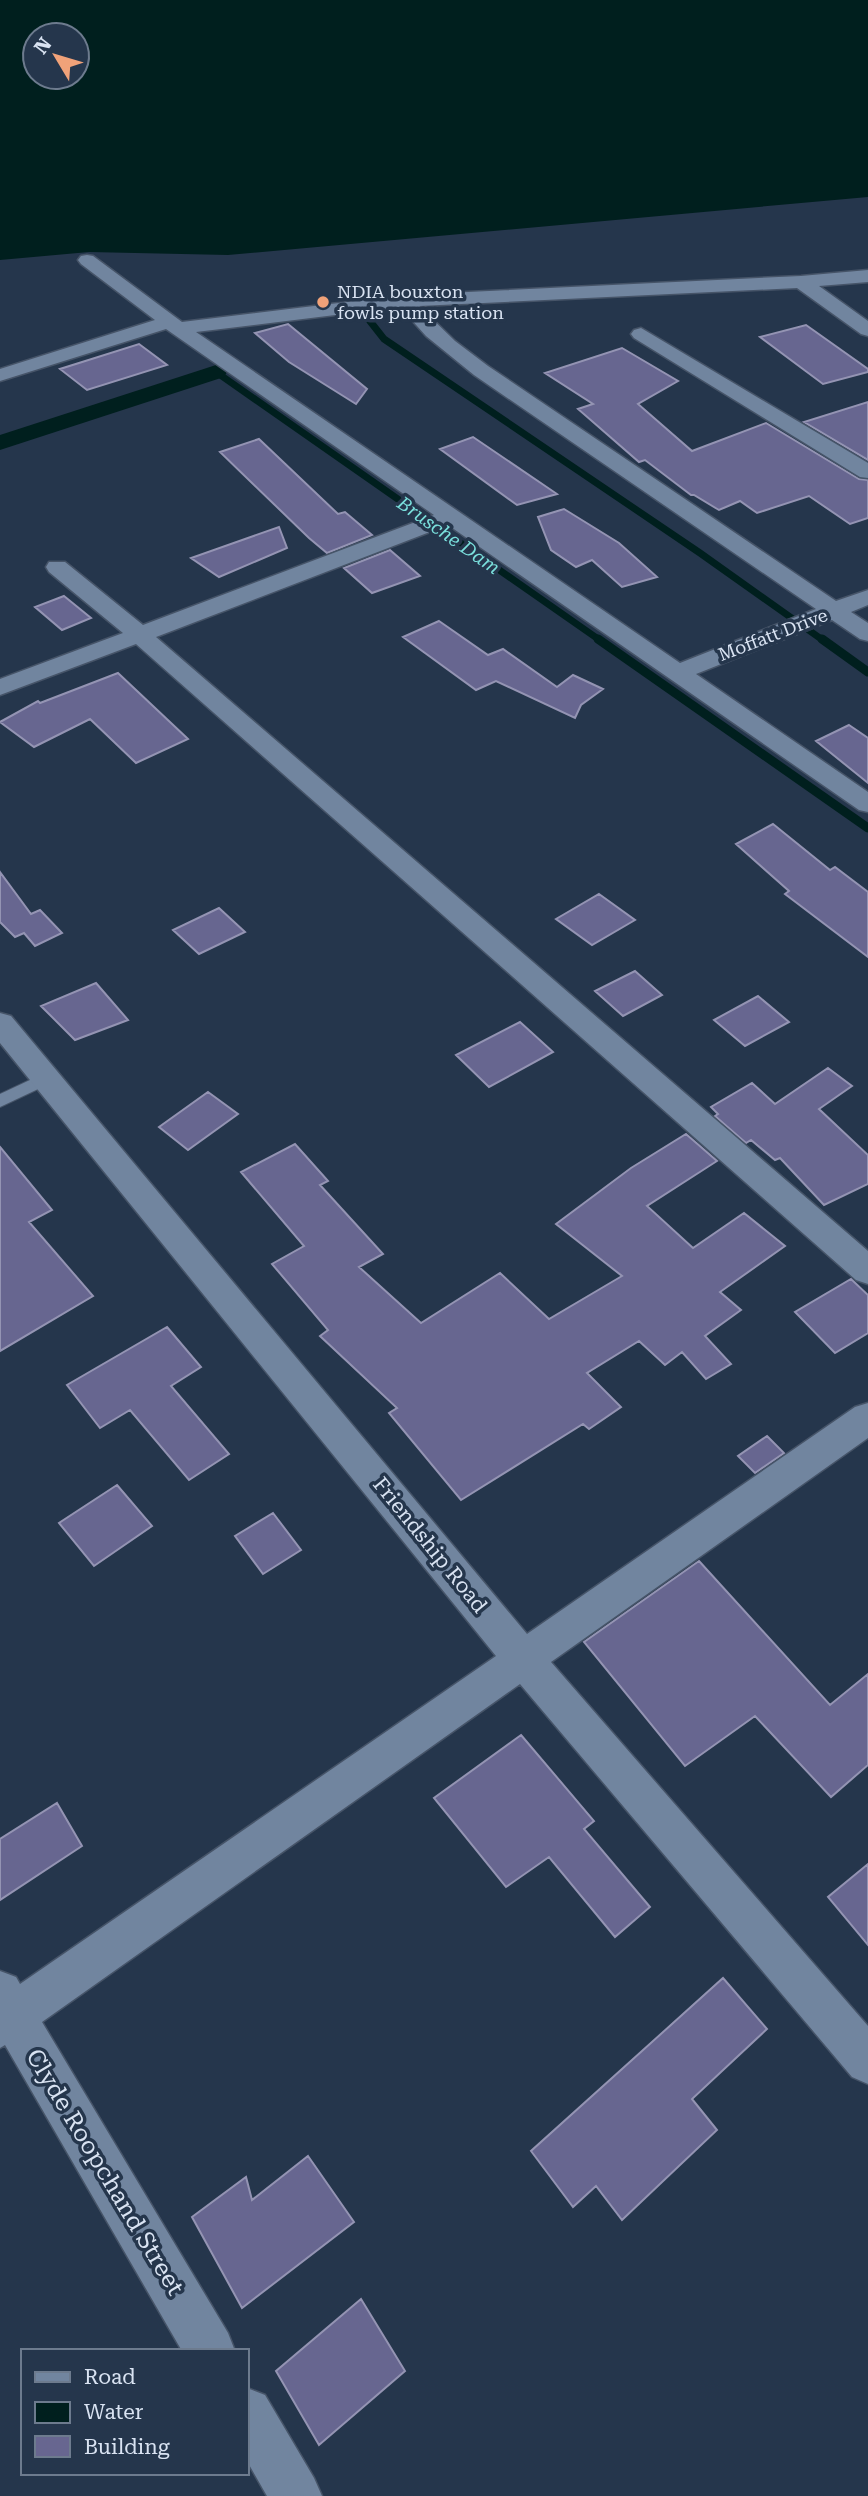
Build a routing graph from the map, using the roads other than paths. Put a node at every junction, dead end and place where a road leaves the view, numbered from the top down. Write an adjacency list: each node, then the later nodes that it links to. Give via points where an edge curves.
1 (87, 260): 5 (street)
2 (868, 276): 3 (street)
3 (801, 282): 4 (street); 6 (street)
4 (405, 301): 5 (street); 13 (street, via 444,343)
5 (174, 325): 8 (street); 10 (street)
6 (868, 330)
7 (641, 334): 9 (street)
8 (0, 375)
9 (868, 472)
10 (438, 521): 14 (street); 16 (street)
11 (57, 567): 14 (street)
12 (868, 597): 13 (street, Moffatt Drive)
13 (828, 613): 15 (street); 16 (street, Moffatt Drive)
14 (139, 634): 17 (street); 22 (street)
15 (868, 634)
16 (677, 673): 18 (street)
17 (0, 688)
18 (868, 804)
19 (0, 1023): 20 (street, Friendship Road)
20 (47, 1078): 21 (lane); 24 (street, Friendship Road)
21 (0, 1101)
22 (868, 1271)
23 (868, 1418): 24 (street)
24 (523, 1658): 25 (street); 26 (street, Friendship Road)
25 (4, 2011): 27 (street, Clyde Roopchand Street)
26 (868, 2061)
27 (209, 2349)
28 (248, 2415): 29 (street)
29 (296, 2496)

